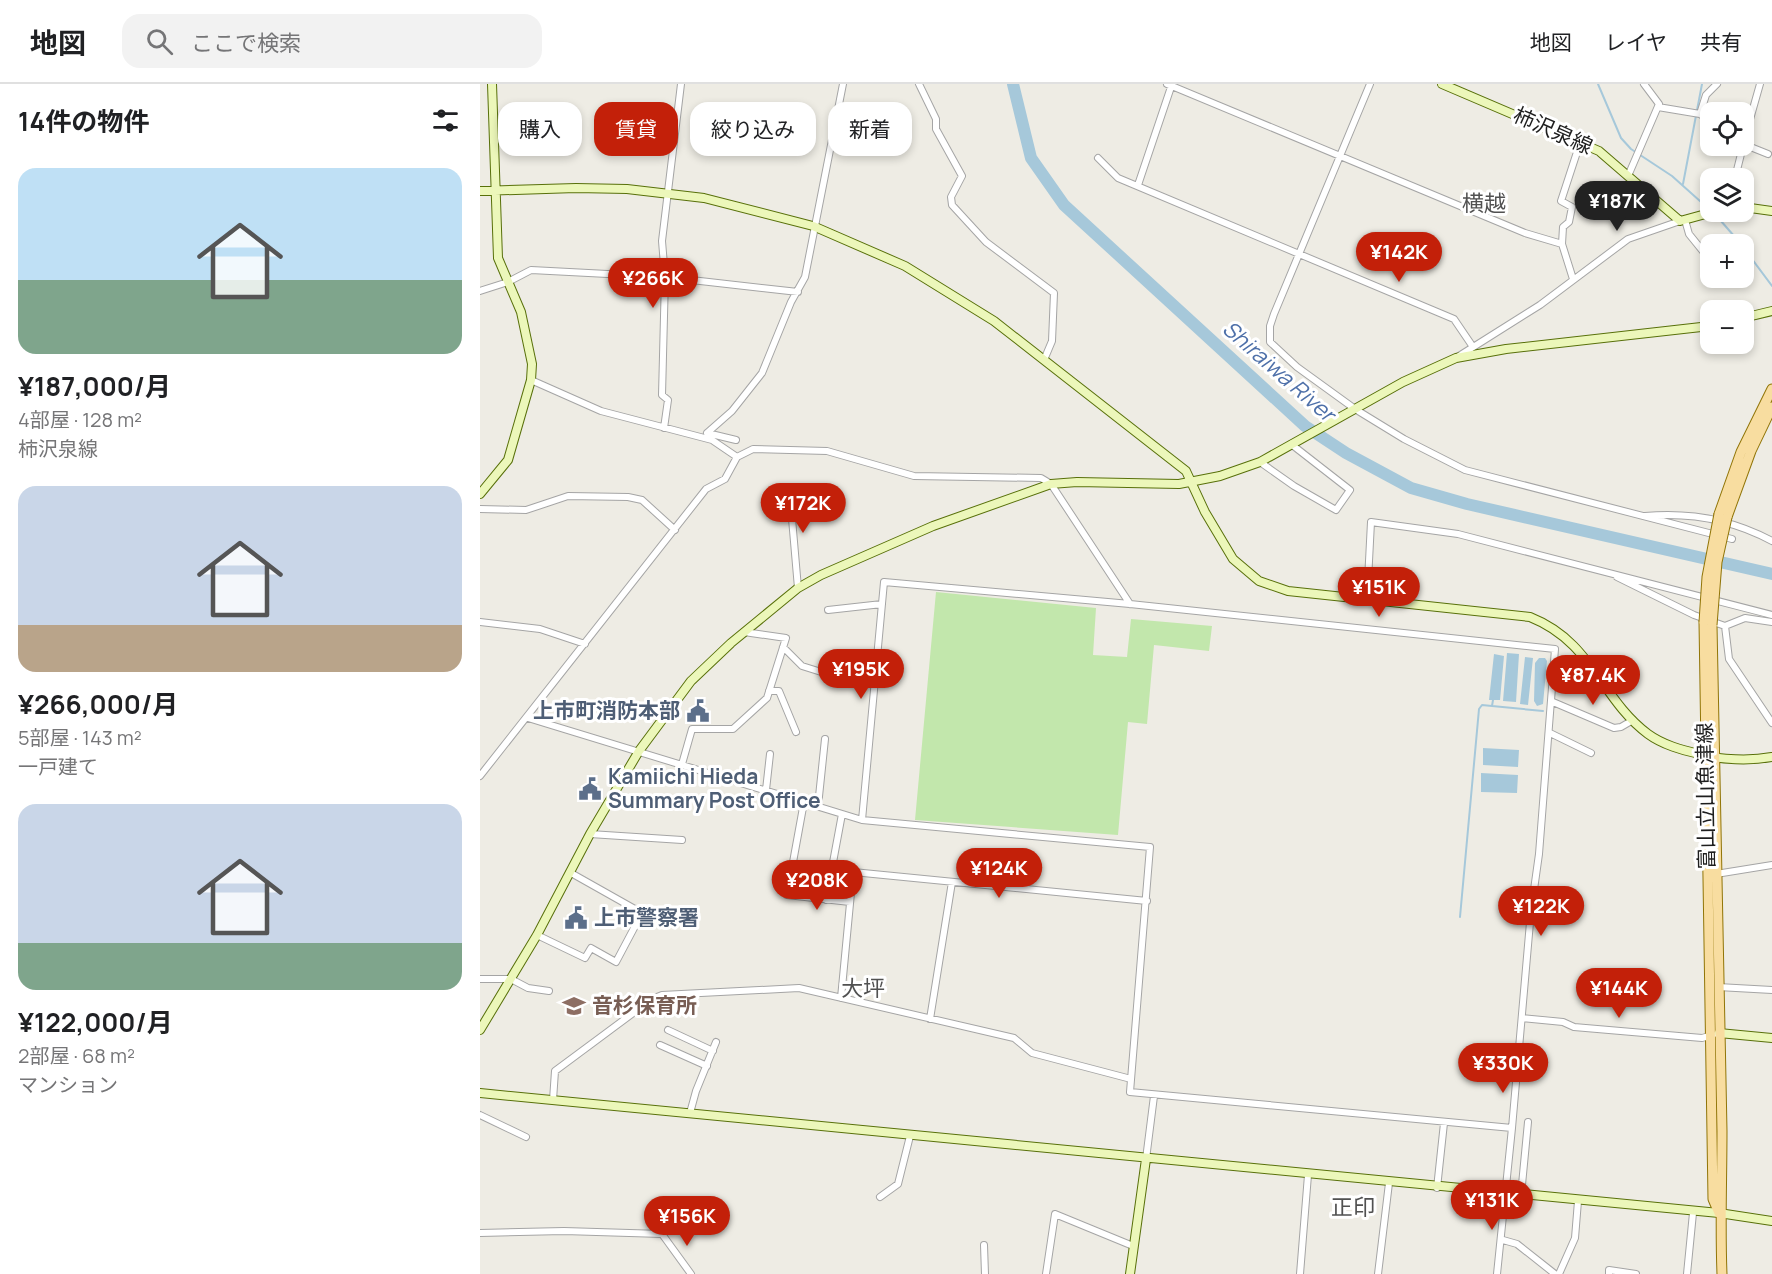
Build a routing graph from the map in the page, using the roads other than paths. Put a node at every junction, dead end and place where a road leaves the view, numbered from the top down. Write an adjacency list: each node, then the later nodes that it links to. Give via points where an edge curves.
1 (492, 84): 21 (street)
2 (681, 84): 22 (street)
3 (843, 84): 27 (street)
4 (919, 84): 41 (street, via 936,119 936,129 962,176 951,197 952,206 986,242 1054,293 1052,341)
5 (1370, 84): 16 (street)
6 (1442, 84): 14 (street, 柿沢泉線)
7 (1644, 84): 12 (street)
8 (1717, 84): 11 (street)
9 (1760, 84): 15 (street, via 1743,144)
10 (1170, 85): 16 (street); 19 (street)
11 (1704, 102)
12 (1658, 107): 13 (street); 18 (street)
13 (1700, 114)
14 (1580, 143): 18 (street, 柿沢泉線, via 1610,159); 28 (street, via 1561,201 1572,207 1569,222 1563,227)
15 (1768, 154)
16 (1340, 156): 28 (street, via 1525,233); 30 (street)
17 (1098, 158): 19 (street, via 1118,178)
18 (1628, 176): 26 (street, 柿沢泉線)
19 (1137, 185): 30 (street)
20 (480, 191): 21 (street)
21 (495, 191): 22 (street, via 576,188); 33 (street, via 498,258)
22 (668, 192): 27 (street, via 737,205); 31 (street, via 662,241)
23 (1754, 209): 24 (street)
24 (1772, 211)
25 (1700, 215): 26 (street)
26 (1682, 221): 29 (street); 32 (street, via 1628,239)
27 (813, 226): 35 (street, via 805,277); 41 (street, via 925,277 994,321)
28 (1562, 244): 32 (street)
29 (1700, 248)
30 (1299, 253): 39 (street, via 1454,320); 45 (street, via 1270,326 1270,342)
31 (665, 277): 33 (street, via 531,270); 35 (street); 46 (street, via 662,395 668,400)
32 (1573, 279): 39 (street)
33 (508, 282): 34 (street); 42 (street, via 521,312 532,364)
34 (480, 291)
35 (798, 292): 47 (street, via 754,386 707,433)
36 (1772, 311): 37 (street)
37 (1754, 315)
38 (1700, 327): 40 (street)
39 (1473, 347): 40 (street)
40 (1456, 358): 45 (street)
41 (1044, 360): 51 (street, via 1186,471)
42 (531, 380): 46 (street, via 601,411); 53 (street, via 508,460)
43 (1772, 389): 56 (main road, 富山立山魚津線, via 1741,452)
44 (1772, 407): 56 (main road, 富山立山魚津線)
45 (1355, 410): 48 (street); 57 (street, via 1464,470)
46 (664, 428): 49 (street, via 712,440)
47 (736, 440)
48 (1292, 444): 50 (street); 50 (street, via 1350,490 1336,510)
49 (737, 457): 52 (street, via 753,449 827,451 914,476 1041,478); 58 (street, via 725,479 706,489)
50 (1260, 462): 51 (street)
51 (1191, 482): 52 (street); 63 (street, via 1233,559 1259,580 1288,591)
52 (1051, 484): 62 (street, via 870,551); 66 (street)
53 (480, 494)
54 (782, 506): 62 (street, via 791,507)
55 (480, 509): 58 (street, via 526,510 568,496 628,496 642,500)
56 (1723, 515): 59 (main road, 富山立山魚津線, bridge)
57 (1640, 517): 59 (street); 60 (street, via 1706,518 1738,525)
58 (675, 530): 74 (street)
59 (1719, 536): 64 (main road, 富山立山魚津線, bridge)
60 (1772, 541)
61 (1616, 576): 63 (street, via 1458,534 1371,522); 64 (street); 72 (street, via 1619,581)
62 (798, 588): 73 (street)
63 (1366, 600): 80 (street, via 1505,613 1552,626 1571,641)
64 (1709, 600): 68 (street); 71 (main road, 富山立山魚津線, bridge)
65 (882, 604): 66 (street, via 884,582); 67 (street); 76 (street)
66 (1130, 604): 78 (street, via 1556,649)
67 (828, 610)
68 (1772, 615)
69 (480, 622): 74 (street, via 540,629)
70 (1772, 622): 72 (street, via 1745,618)
71 (1708, 624): 88 (main road, 富山立山魚津線); 90 (main road, 富山立山魚津線)
72 (1725, 626): 81 (street, via 1729,659)
73 (743, 632): 75 (street, via 786,638); 85 (street, via 691,681)
74 (585, 644): 79 (street)
75 (783, 647): 76 (street, via 802,666 850,681); 77 (street)
76 (876, 672): 97 (street)
77 (769, 691): 82 (street, via 779,691); 91 (street, via 767,698 733,729 692,729)
78 (1553, 702): 80 (street, via 1614,728); 83 (street)
79 (528, 718): 85 (street); 92 (street)
80 (1634, 720): 88 (street, via 1666,744)
81 (1772, 723)
82 (796, 732)
83 (1550, 733): 86 (street); 114 (street)
84 (825, 739): 95 (street)
85 (639, 750): 91 (street); 98 (street)
86 (1591, 753)
87 (770, 754): 93 (street)
88 (1704, 755): 90 (street); 118 (main road, 富山立山魚津線)
89 (1772, 757): 90 (street)
90 (1715, 758): 102 (main road, 富山立山魚津線)
91 (682, 764): 93 (street)
92 (480, 776)
93 (766, 790): 94 (street)
94 (804, 802): 95 (street); 104 (street, via 787,895)
95 (818, 806): 96 (street)
96 (842, 814): 97 (street); 104 (street)
97 (862, 820): 105 (street, via 1150,847)
98 (590, 834): 99 (street); 101 (street)
99 (682, 840)
100 (1772, 865): 102 (street)
101 (571, 873): 107 (street); 107 (street, via 642,913 616,962 591,948 585,958)
102 (1716, 874): 110 (main road, 富山立山魚津線)
103 (952, 882): 105 (street); 106 (street, via 853,872); 115 (street)
104 (826, 900): 106 (street)
105 (1147, 901): 124 (street)
106 (850, 902): 113 (street)
107 (537, 935): 109 (street)
108 (480, 979): 109 (street)
109 (511, 979): 112 (street, via 528,988); 116 (street)
110 (1718, 987): 111 (street); 118 (main road, 富山立山魚津線)
111 (1772, 990)
112 (549, 991)
113 (841, 998): 115 (street); 127 (street, via 799,988 662,995 555,1071)
114 (1522, 1018): 118 (street, via 1563,1022 1574,1027 1702,1038); 132 (street)
115 (930, 1019): 124 (street, via 1014,1038 1032,1053)
116 (480, 1030)
117 (668, 1030): 122 (street)
118 (1715, 1034): 119 (street); 144 (main road, 富山立山魚津線, via 1722,1142)
119 (1772, 1038)
120 (716, 1042): 122 (street)
121 (660, 1045): 123 (street)
122 (713, 1051): 123 (street)
123 (706, 1065): 128 (street)
124 (1131, 1079): 126 (street, via 1130,1092)
125 (480, 1093): 127 (street)
126 (1154, 1096): 131 (street); 135 (street)
127 (553, 1100): 128 (street)
128 (690, 1113): 133 (street)
129 (480, 1115): 134 (street)
130 (1528, 1122): 140 (street)
131 (1444, 1123): 132 (street); 138 (street)
132 (1512, 1128): 139 (street)
133 (910, 1136): 135 (street); 141 (street, via 898,1184)
134 (526, 1137)
135 (1146, 1159): 136 (street); 149 (street)
136 (1308, 1175): 137 (street); 154 (street)
137 (1389, 1183): 138 (street); 155 (street)
138 (1437, 1188): 139 (street)
139 (1508, 1194): 140 (street); 147 (street)
140 (1521, 1195): 142 (street)
141 (880, 1197)
142 (1578, 1201): 143 (street); 157 (street, via 1575,1238)
143 (1693, 1213): 144 (street); 160 (street)
144 (1719, 1214): 145 (street); 161 (main road, 富山立山魚津線)
145 (1772, 1221)
146 (480, 1233): 150 (street, via 662,1234)
147 (1503, 1240): 156 (street); 157 (street, via 1517,1244)
148 (984, 1245): 151 (street)
149 (1133, 1246): 152 (street, via 1055,1215); 153 (street)
150 (691, 1274)
151 (985, 1274)
152 (1046, 1274)
153 (1130, 1274)
154 (1300, 1274)
155 (1378, 1274)
156 (1497, 1274)
157 (1557, 1274)
158 (1609, 1274): 159 (street, via 1609,1270)
159 (1636, 1274)
160 (1687, 1274)
161 (1722, 1274)

